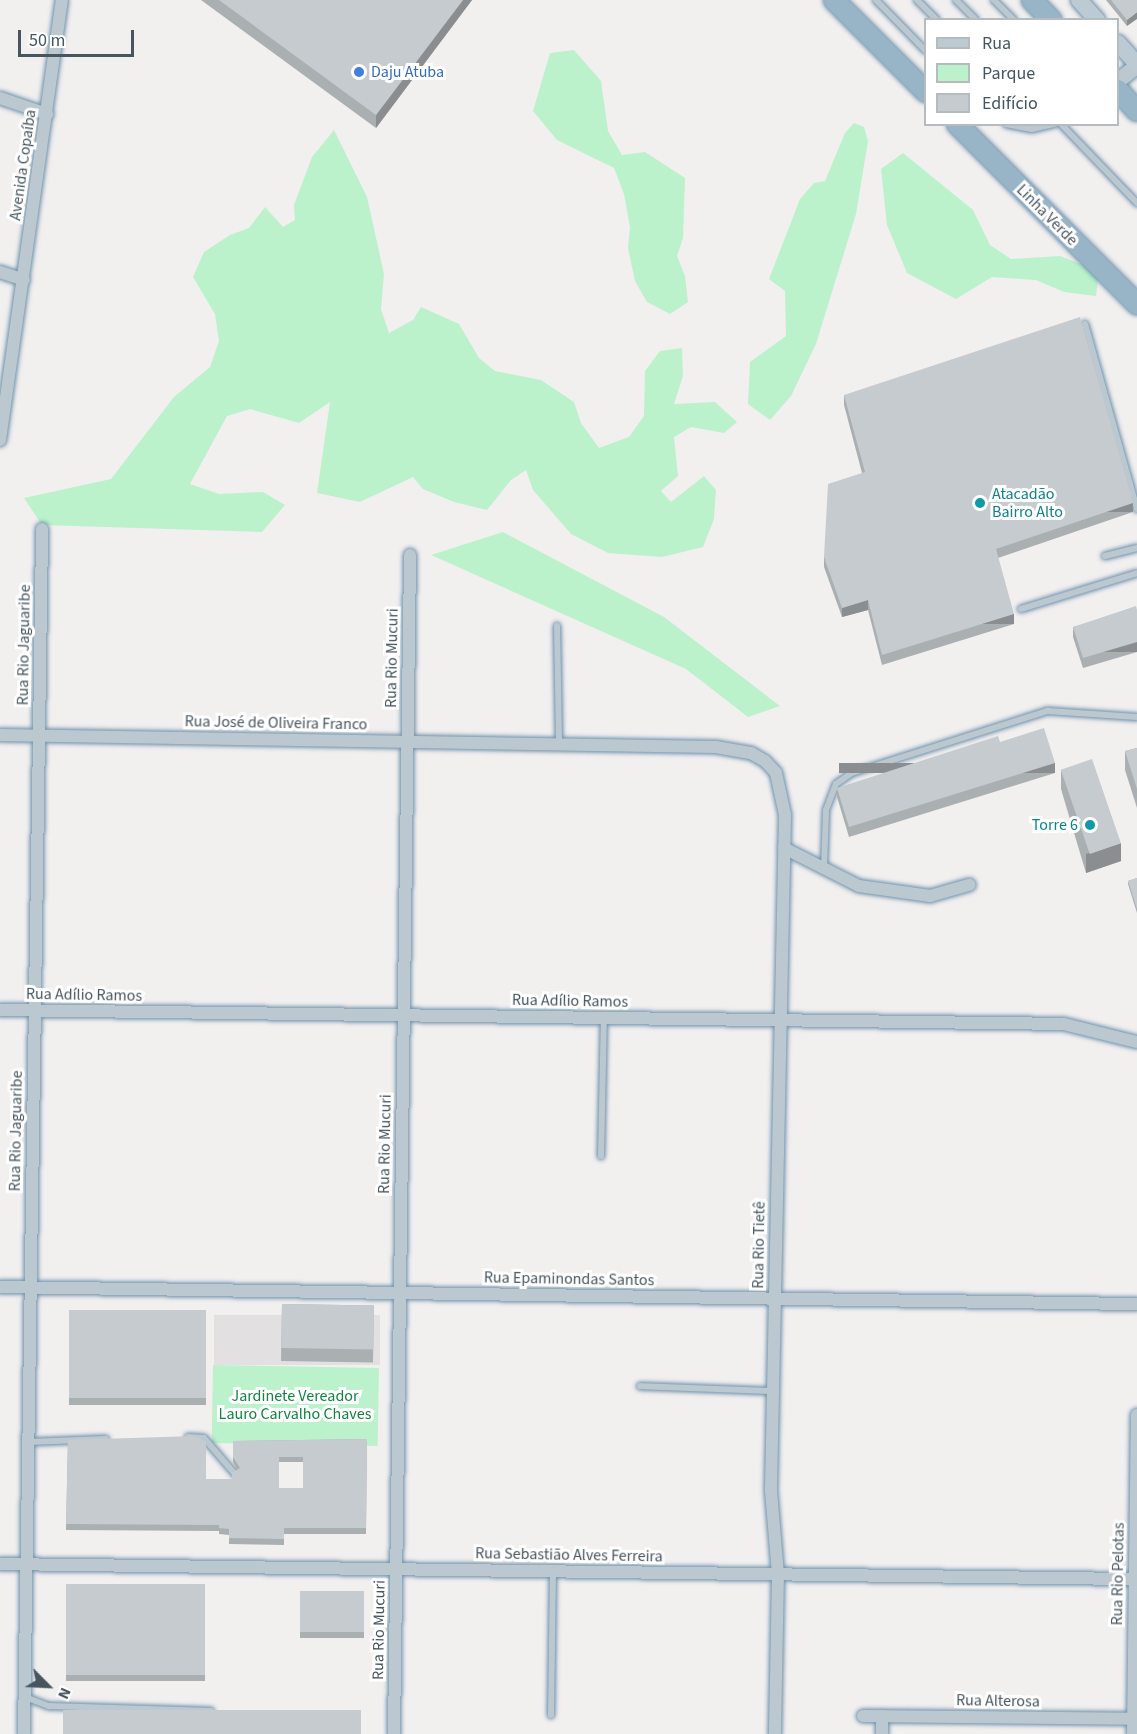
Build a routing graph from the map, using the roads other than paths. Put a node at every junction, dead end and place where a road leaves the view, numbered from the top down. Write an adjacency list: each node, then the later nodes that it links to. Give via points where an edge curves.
1 (62, 0): 22 (street, Avenida Copaíba)
2 (834, 0): 18 (highway)
3 (876, 0): 15 (lane)
4 (917, 0): 9 (lane)
5 (956, 0): 10 (lane)
6 (994, 0): 11 (lane)
7 (1032, 0): 12 (highway)
8 (1079, 0): 13 (main road)
9 (935, 18)
10 (974, 18)
11 (1012, 18)
12 (1049, 18)
13 (1095, 18)
14 (1119, 43): 16 (main road)
15 (924, 49)
16 (1137, 65): 17 (street)
17 (1119, 79)
18 (924, 90)
19 (1119, 91): 21 (highway)
20 (0, 98): 22 (street)
21 (1137, 111)
22 (47, 114): 29 (street, Avenida Copaíba)
23 (959, 126): 30 (highway, Linha Verde)
24 (1016, 126): 25 (lane)
25 (1045, 126)
26 (1063, 126): 27 (lane)
27 (1137, 203)
28 (0, 272): 29 (street)
29 (24, 280): 32 (street, Avenida Copaíba)
30 (1137, 304)
31 (1085, 324): 34 (lane)
32 (1, 441)
33 (1137, 474): 34 (lane)
34 (1128, 478): 35 (lane)
35 (1137, 508)
36 (42, 529): 45 (street, Rua Rio Jaguaribe)
37 (1137, 548): 39 (lane)
38 (410, 555): 46 (street, Rua Rio Mucuri)
39 (1105, 556)
40 (1137, 573): 41 (lane)
41 (1021, 609)
42 (557, 626): 47 (lane)
43 (1137, 717): 50 (lane, via 1047,711 852,773 836,784 826,810)
44 (0, 735): 45 (street, Rua José de Oliveira Franco)
45 (39, 735): 46 (street, Rua José de Oliveira Franco); 53 (street, Rua Rio Jaguaribe)
46 (407, 742): 47 (street, Rua José de Oliveira Franco); 54 (street, Rua Rio Mucuri)
47 (559, 744): 48 (street, Rua José de Oliveira Franco, via 716,747 751,753)
48 (765, 761): 49 (street, Rua Rio Tietê, via 776,773 784,799)
49 (784, 848): 50 (street); 56 (street, Rua Rio Tietê)
50 (824, 868): 51 (street, via 859,886 930,896)
51 (969, 885)
52 (0, 1010): 53 (street, Rua Adílio Ramos)
53 (35, 1010): 54 (street, Rua Adílio Ramos); 60 (street, Rua Rio Jaguaribe)
54 (403, 1015): 55 (street, Rua Adílio Ramos); 61 (street, Rua Rio Mucuri)
55 (604, 1018): 56 (street, Rua Adílio Ramos); 58 (lane)
56 (780, 1020): 57 (street, Rua Adílio Ramos, via 1064,1024); 62 (street, Rua Rio Tietê)
57 (1137, 1042)
58 (602, 1156)
59 (0, 1287): 60 (street, Rua Epaminondas Santos)
60 (31, 1287): 61 (street, Rua Epaminondas Santos); 69 (street, Rua Rio Jaguaribe)
61 (400, 1293): 62 (street, Rua Epaminondas Santos); 73 (street, Rua Rio Mucuri)
62 (775, 1298): 63 (street, Rua Epaminondas Santos); 65 (street, Rua Rio Tietê)
63 (1137, 1304)
64 (640, 1386): 65 (lane)
65 (773, 1392): 75 (street, Rua Rio Tietê, via 771,1513)
66 (1137, 1415): 76 (street, Rua Rio Pelotas)
67 (184, 1437): 70 (lane, via 204,1438)
68 (113, 1439): 69 (lane)
69 (28, 1442): 72 (street, Rua Rio Jaguaribe)
70 (235, 1474)
71 (0, 1564): 72 (street, Rua Sebastião Alves Ferreira)
72 (27, 1564): 73 (street, Rua Sebastião Alves Ferreira); 77 (street, Rua Rio Jaguaribe)
73 (396, 1569): 74 (street, Rua Sebastião Alves Ferreira); 84 (street, Rua Rio Mucuri)
74 (553, 1571): 75 (street, Rua Sebastião Alves Ferreira); 79 (lane)
75 (778, 1574): 76 (street, Rua Sebastião Alves Ferreira); 85 (street, Rua Rio Tietê)
76 (1136, 1579): 82 (street, Rua Rio Pelotas)
77 (25, 1697): 78 (lane, via 48,1706); 83 (street, Rua Rio Jaguaribe)
78 (224, 1711)
79 (551, 1714)
80 (863, 1716): 81 (street, Rua Alterosa)
81 (882, 1716): 82 (street, Rua Alterosa); 86 (street)
82 (1133, 1719): 87 (street, Rua Rio Pelotas)
83 (24, 1734)
84 (394, 1734)
85 (775, 1734)
86 (882, 1734)
87 (1132, 1734)

